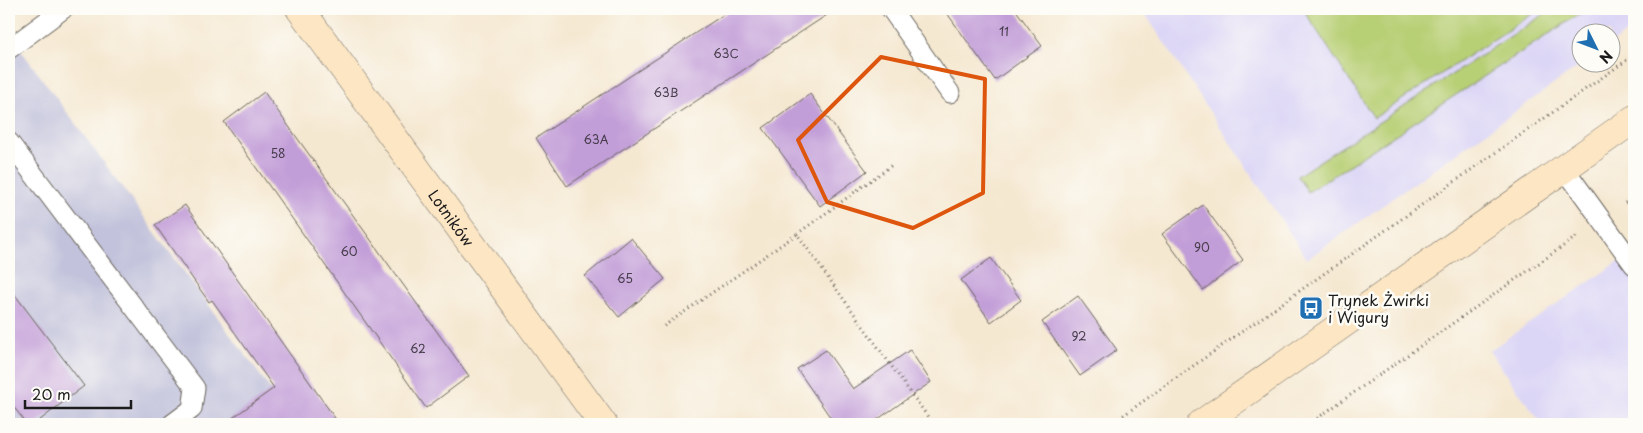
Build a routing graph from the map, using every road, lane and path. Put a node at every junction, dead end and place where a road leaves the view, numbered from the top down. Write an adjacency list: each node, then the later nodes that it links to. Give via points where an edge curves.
1 (63, 9): 4 (lane)
2 (300, 9): 17 (street, Lotników)
3 (891, 9): 6 (lane)
4 (9, 48)
5 (1634, 54): 19 (path)
6 (950, 93)
7 (1634, 119): 10 (street)
8 (9, 142): 16 (lane, via 196,388 192,410)
9 (892, 165): 13 (path)
10 (1564, 168): 12 (lane); 20 (street)
11 (1634, 196): 12 (path)
12 (1601, 219): 14 (lane); 21 (path)
13 (798, 234): 15 (path); 18 (path)
14 (1634, 265)
15 (664, 326)
16 (172, 424)
17 (603, 424)
18 (934, 424)
19 (1111, 424)
20 (1201, 424)
21 (1309, 424)

